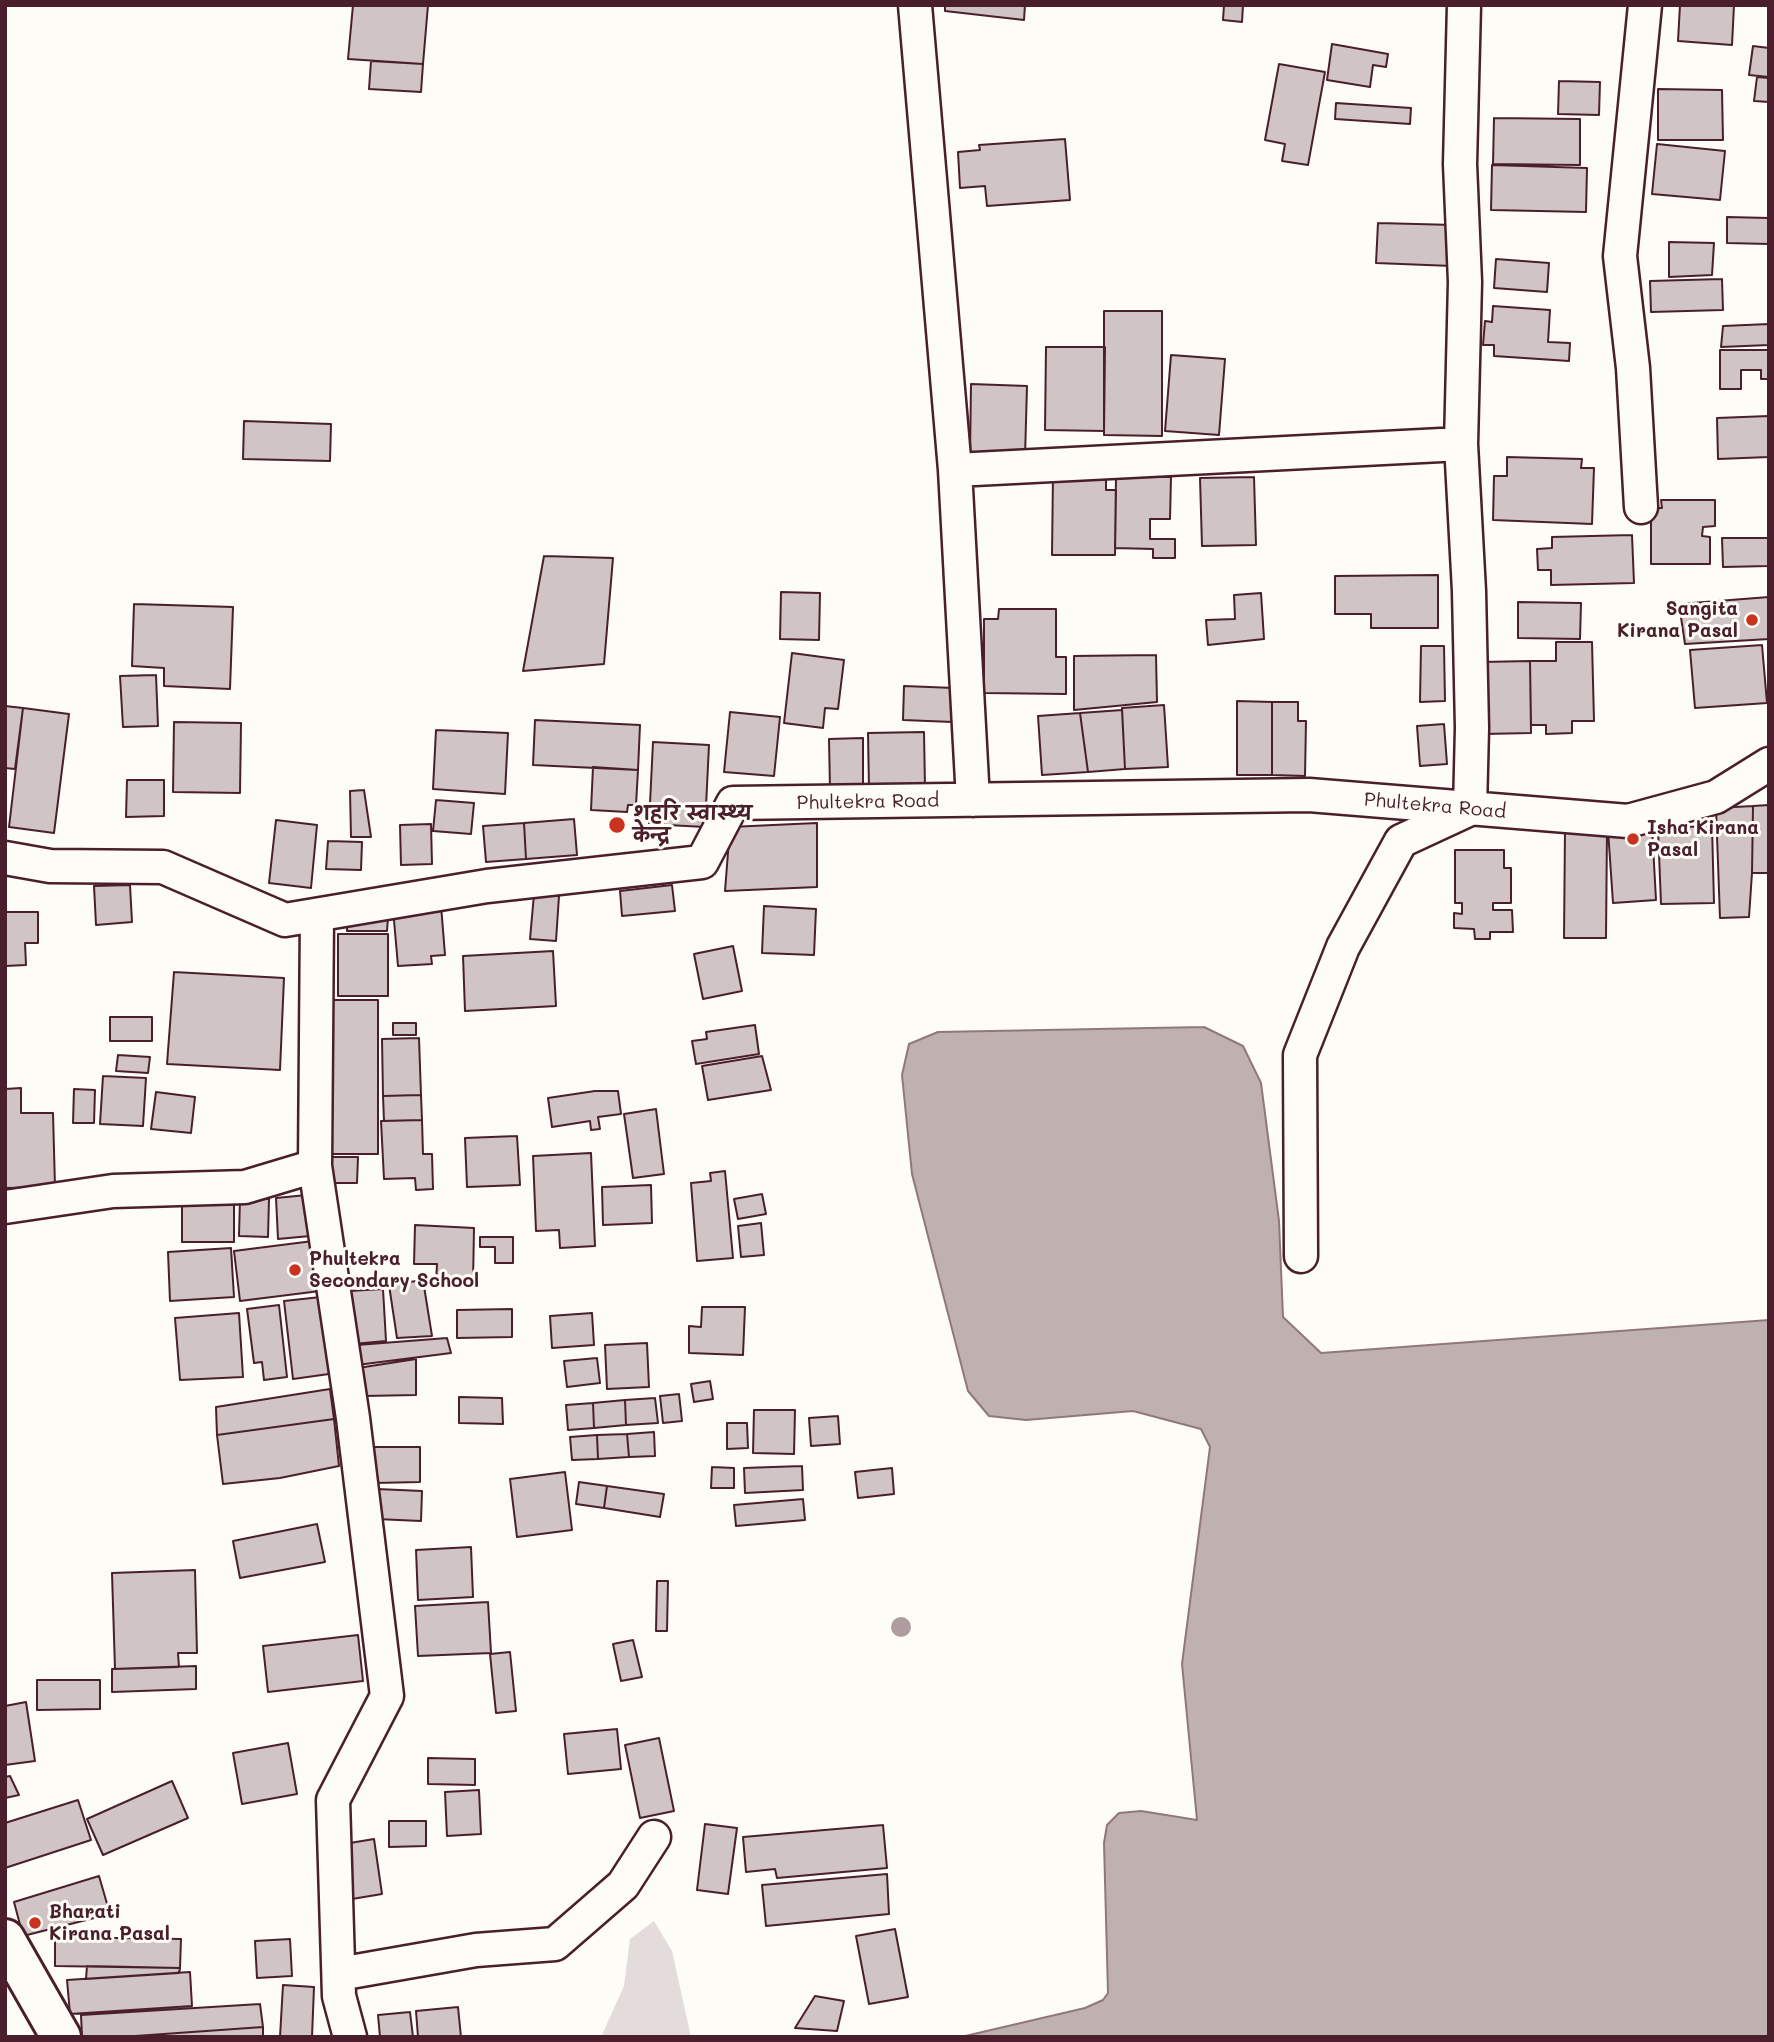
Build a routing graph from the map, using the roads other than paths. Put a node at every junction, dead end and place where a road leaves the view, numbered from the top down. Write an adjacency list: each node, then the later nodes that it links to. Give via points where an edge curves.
1 (915, 5): 5 (street)
2 (1464, 5): 4 (street)
3 (1645, 5): 6 (street, via 1620,256 1633,368)
4 (1461, 444): 5 (street); 9 (street, via 1470,646)
5 (955, 470): 8 (street)
6 (1641, 507)
7 (1769, 764): 9 (street, Phultekra Road, via 1716,797 1628,821)
8 (973, 800): 9 (street, Phultekra Road, via 1309,795); 11 (street, Phultekra Road, via 733,803 702,862 487,886)
9 (1470, 809): 14 (street, via 1401,841 1343,947 1300,1055)
10 (5, 858): 11 (street, Phultekra Road, via 50,866 163,867 285,920)
11 (317, 915): 12 (street)
12 (315, 1166): 13 (street, via 245,1187 113,1191); 17 (street, via 353,1418 387,1696 333,1800)
13 (5, 1206)
14 (1301, 1256)
15 (654, 1837): 17 (street, via 623,1885 555,1944 476,1950)
16 (5, 1939): 18 (main road)
17 (339, 1974): 19 (street, via 339,1996)
18 (61, 2037)
19 (350, 2037)

